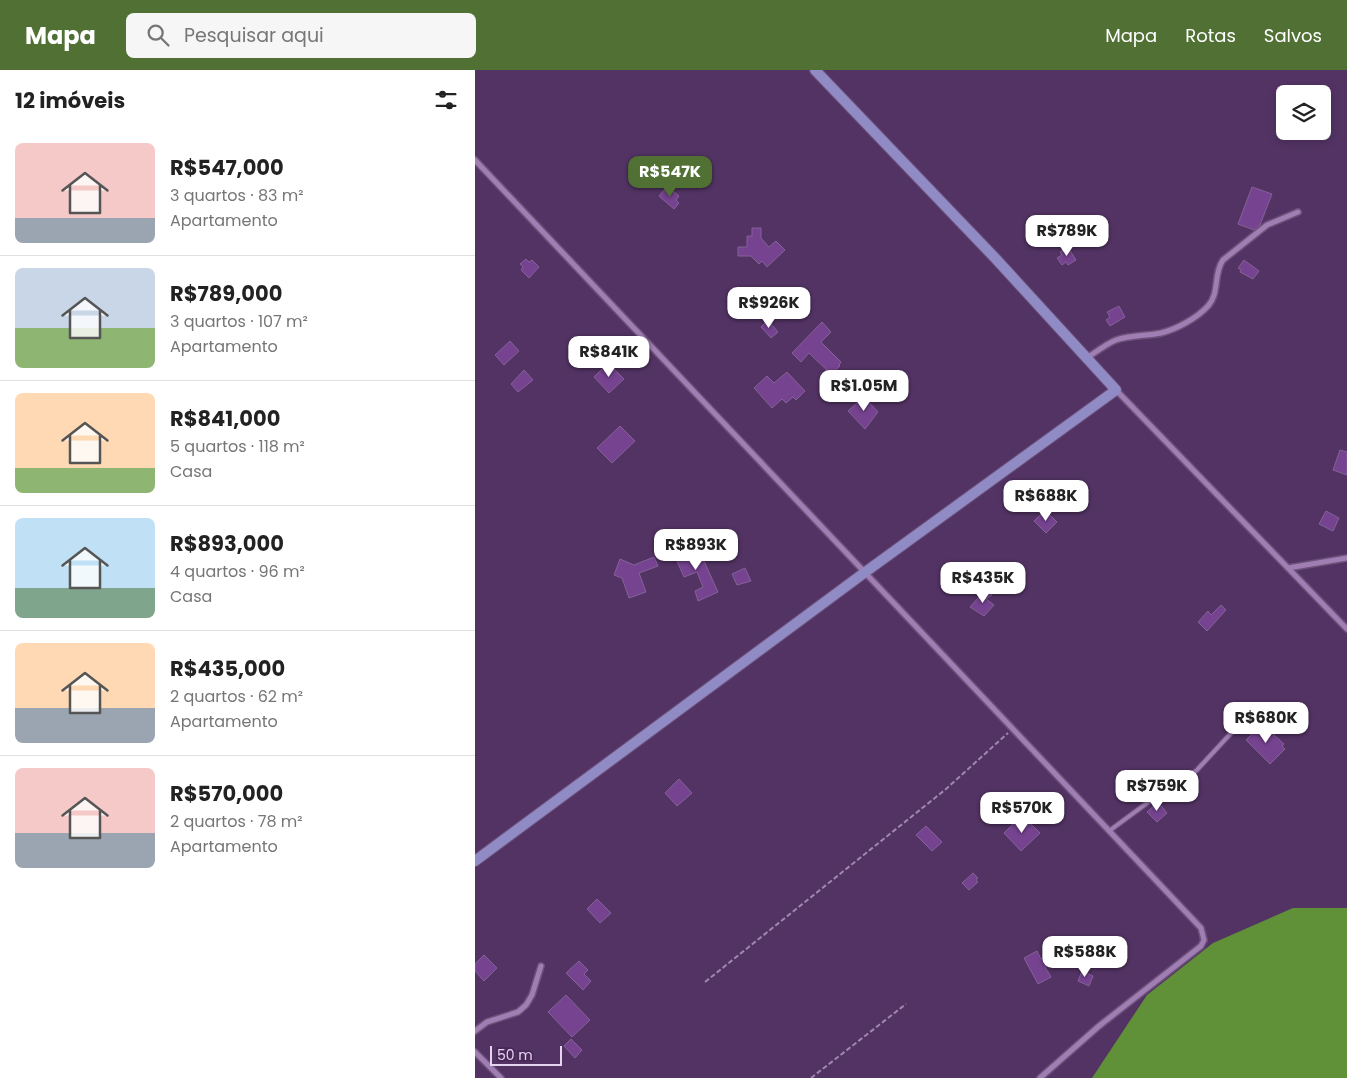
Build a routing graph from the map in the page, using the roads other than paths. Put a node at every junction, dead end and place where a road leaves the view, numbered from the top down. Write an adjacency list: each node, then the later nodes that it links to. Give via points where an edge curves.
1 (815, 70): 4 (street)
2 (475, 160): 8 (street)
3 (1298, 212): 4 (street, via 1267,225 1223,260 1209,306 1197,315 1161,333 1115,340)
4 (1087, 358): 5 (street)
5 (1116, 390): 7 (street); 8 (street)
6 (1347, 558): 7 (street)
7 (1289, 568): 9 (street)
8 (864, 573): 11 (street); 12 (street)
9 (1347, 629)
10 (1257, 724): 11 (lane, via 1264,717 1259,710 1245,718 1197,771 1169,787)
11 (1109, 831): 17 (street, via 1201,928 1204,940 1201,946 1099,1026)
12 (475, 861)
13 (541, 966): 14 (street, via 526,1005 518,1012 487,1022)
14 (475, 1032)
15 (475, 1052): 16 (street)
16 (501, 1078)
17 (1040, 1078)

